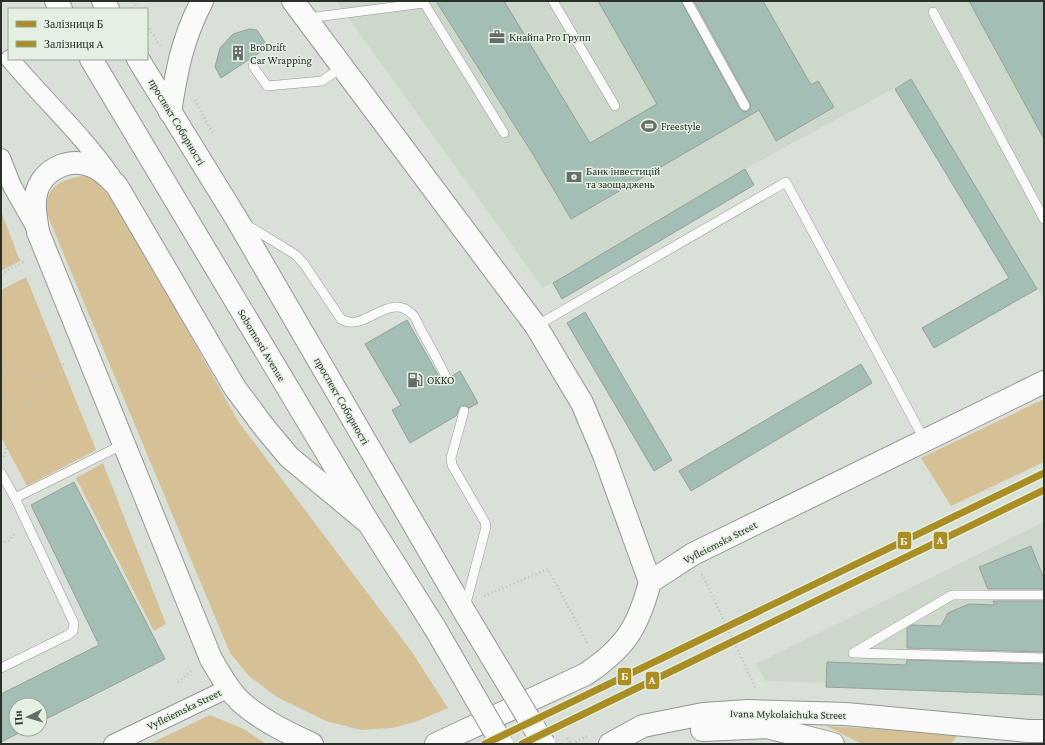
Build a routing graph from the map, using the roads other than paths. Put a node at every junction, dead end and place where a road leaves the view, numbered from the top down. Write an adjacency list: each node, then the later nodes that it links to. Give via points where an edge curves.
1 (202, 1): 16 (main road, via 191,22 178,62)
2 (293, 1): 6 (main road)
3 (687, 1): 15 (lane)
4 (557, 2): 14 (lane)
5 (933, 12): 21 (lane)
6 (306, 19): 13 (main road); 17 (lane, via 424,3)
7 (1, 48): 8 (street)
8 (8, 58)
9 (10, 60): 19 (street, via 77,132)
10 (92, 60): 31 (main road, Sobornosti Avenue)
11 (139, 60): 16 (main road, проспект Соборності)
12 (253, 66): 13 (lane, via 267,86 322,81)
13 (343, 66): 23 (main road)
14 (615, 106)
15 (745, 106)
16 (170, 112): 20 (main road, проспект Соборності)
17 (504, 133)
18 (1, 158): 22 (street, via 12,186)
19 (117, 186): 22 (main road, via 97,168 80,162 64,163 51,170 40,183 35,202); 31 (main road, via 235,388 264,427 289,457)
20 (236, 218): 24 (lane, via 296,255 341,319 346,322 356,322 396,306 412,314); 34 (main road, проспект Соборності)
21 (1044, 218)
22 (42, 242): 28 (main road)
23 (536, 326): 27 (lane, via 786,182); 32 (main road, via 582,403 604,455)
24 (447, 379)
25 (1044, 382): 27 (main road, Vyfleiemska Street)
26 (464, 411): 34 (lane, via 451,458 452,465 486,527)
27 (925, 441): 32 (main road, Vyfleiemska Street, via 693,554)
28 (124, 444): 30 (lane); 37 (main road, via 211,659)
29 (1, 473): 30 (lane)
30 (15, 498): 36 (lane, via 74,624 72,631 66,636)
31 (368, 522): 42 (main road, Sobornosti Avenue, bridge, via 435,628)
32 (650, 582): 41 (main road, via 642,611 629,635 616,652 604,662 586,674)
33 (1044, 595): 35 (lane, via 952,595 853,653)
34 (472, 604): 43 (main road, проспект Соборності, bridge)
35 (1044, 658)
36 (1, 668)
37 (229, 688): 39 (street, Vyfleiemska Street); 40 (main road, Vyfleiemska Street, via 241,702 259,715)
38 (1039, 732): 44 (main road, Ivana Mykolaichuka Street, via 846,714 748,711 703,714 643,726); 46 (main road, via 1005,733)
39 (112, 744)
40 (312, 744)
41 (436, 744)
42 (502, 744)
43 (544, 744)
44 (610, 744): 45 (main road, Ivana Mykolaichuka Street, via 712,728 767,727)
45 (833, 744)
46 (980, 744)

